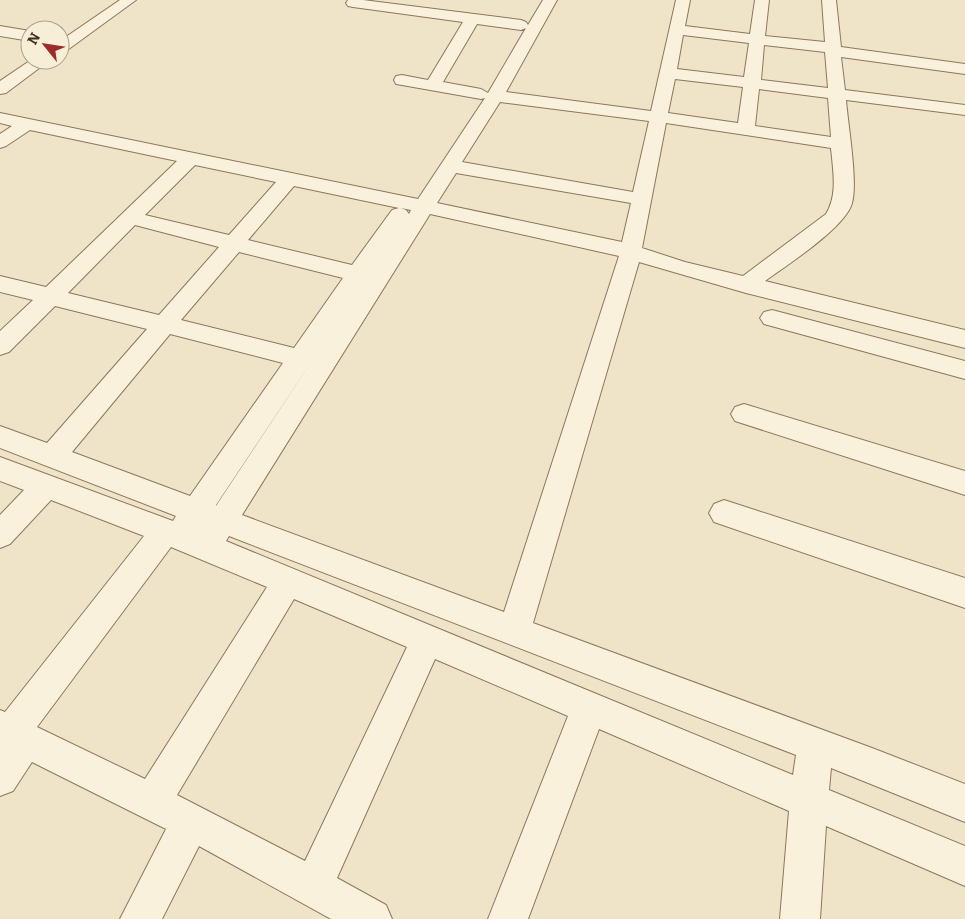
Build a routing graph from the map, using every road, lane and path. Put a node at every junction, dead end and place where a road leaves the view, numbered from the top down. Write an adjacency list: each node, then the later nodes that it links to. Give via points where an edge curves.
1 (129, 0): 13 (street)
2 (536, 0): 9 (street)
3 (550, 0): 24 (street)
4 (683, 0): 10 (street)
5 (762, 0): 14 (street)
6 (829, 0): 15 (street)
7 (353, 3): 8 (street)
8 (472, 19): 9 (street); 21 (street)
9 (521, 25): 24 (street)
10 (677, 30): 14 (street); 18 (street)
11 (0, 31): 12 (street)
12 (20, 34)
13 (70, 39)
14 (758, 39): 15 (street); 20 (street)
15 (833, 50): 16 (street); 23 (street)
16 (965, 69)
17 (28, 70): 22 (street)
18 (668, 73): 20 (street); 26 (street)
19 (402, 80): 21 (street)
20 (751, 84): 23 (street); 29 (street)
21 (432, 86): 24 (street)
22 (0, 89)
23 (836, 94): 25 (street); 31 (street)
24 (488, 95): 26 (street); 33 (street); 36 (street)
25 (965, 110)
26 (659, 117): 29 (street); 35 (street)
27 (0, 118): 28 (street)
28 (26, 124): 30 (street); 32 (street)
29 (746, 130): 31 (street)
30 (0, 142)
31 (840, 144): 42 (street, via 844,189 842,204 834,218)
32 (191, 158): 34 (street); 37 (street)
33 (451, 166): 35 (street); 36 (street)
34 (289, 179): 36 (street); 38 (street)
35 (642, 199): 39 (street)
36 (415, 205): 39 (street); 40 (street); 56 (street)
37 (131, 218): 38 (street); 43 (street)
38 (234, 244): 40 (street); 45 (street)
39 (630, 251): 42 (street); 61 (street)
40 (357, 274): 48 (street)
41 (0, 284): 43 (street)
42 (746, 284): 46 (street)
43 (52, 297): 45 (street); 47 (street)
44 (772, 318): 49 (street)
45 (166, 325): 48 (street); 53 (street)
46 (965, 339)
47 (0, 346)
48 (299, 358): 56 (street)
49 (965, 370)
50 (744, 414): 54 (street)
51 (0, 436): 53 (street)
52 (0, 469): 53 (street)
53 (49, 471): 56 (street); 57 (street); 58 (street)
54 (965, 483)
55 (724, 513): 60 (street)
56 (210, 515): 58 (street); 58 (street); 61 (street)
57 (0, 535)
58 (183, 539): 59 (street); 64 (street)
59 (288, 581): 62 (street); 68 (street)
60 (965, 593)
61 (514, 631): 65 (street)
62 (427, 640): 63 (street); 72 (street)
63 (589, 708): 67 (street); 75 (street)
64 (12, 734): 66 (street); 68 (street)
65 (815, 744): 67 (street); 69 (street)
66 (0, 778)
67 (809, 800): 71 (street); 76 (street)
68 (152, 802): 70 (street)
69 (965, 803)
70 (191, 821): 72 (street); 74 (street)
71 (965, 866)
72 (313, 887): 73 (street)
73 (365, 917)
74 (140, 919)
75 (508, 919)
76 (800, 919)

